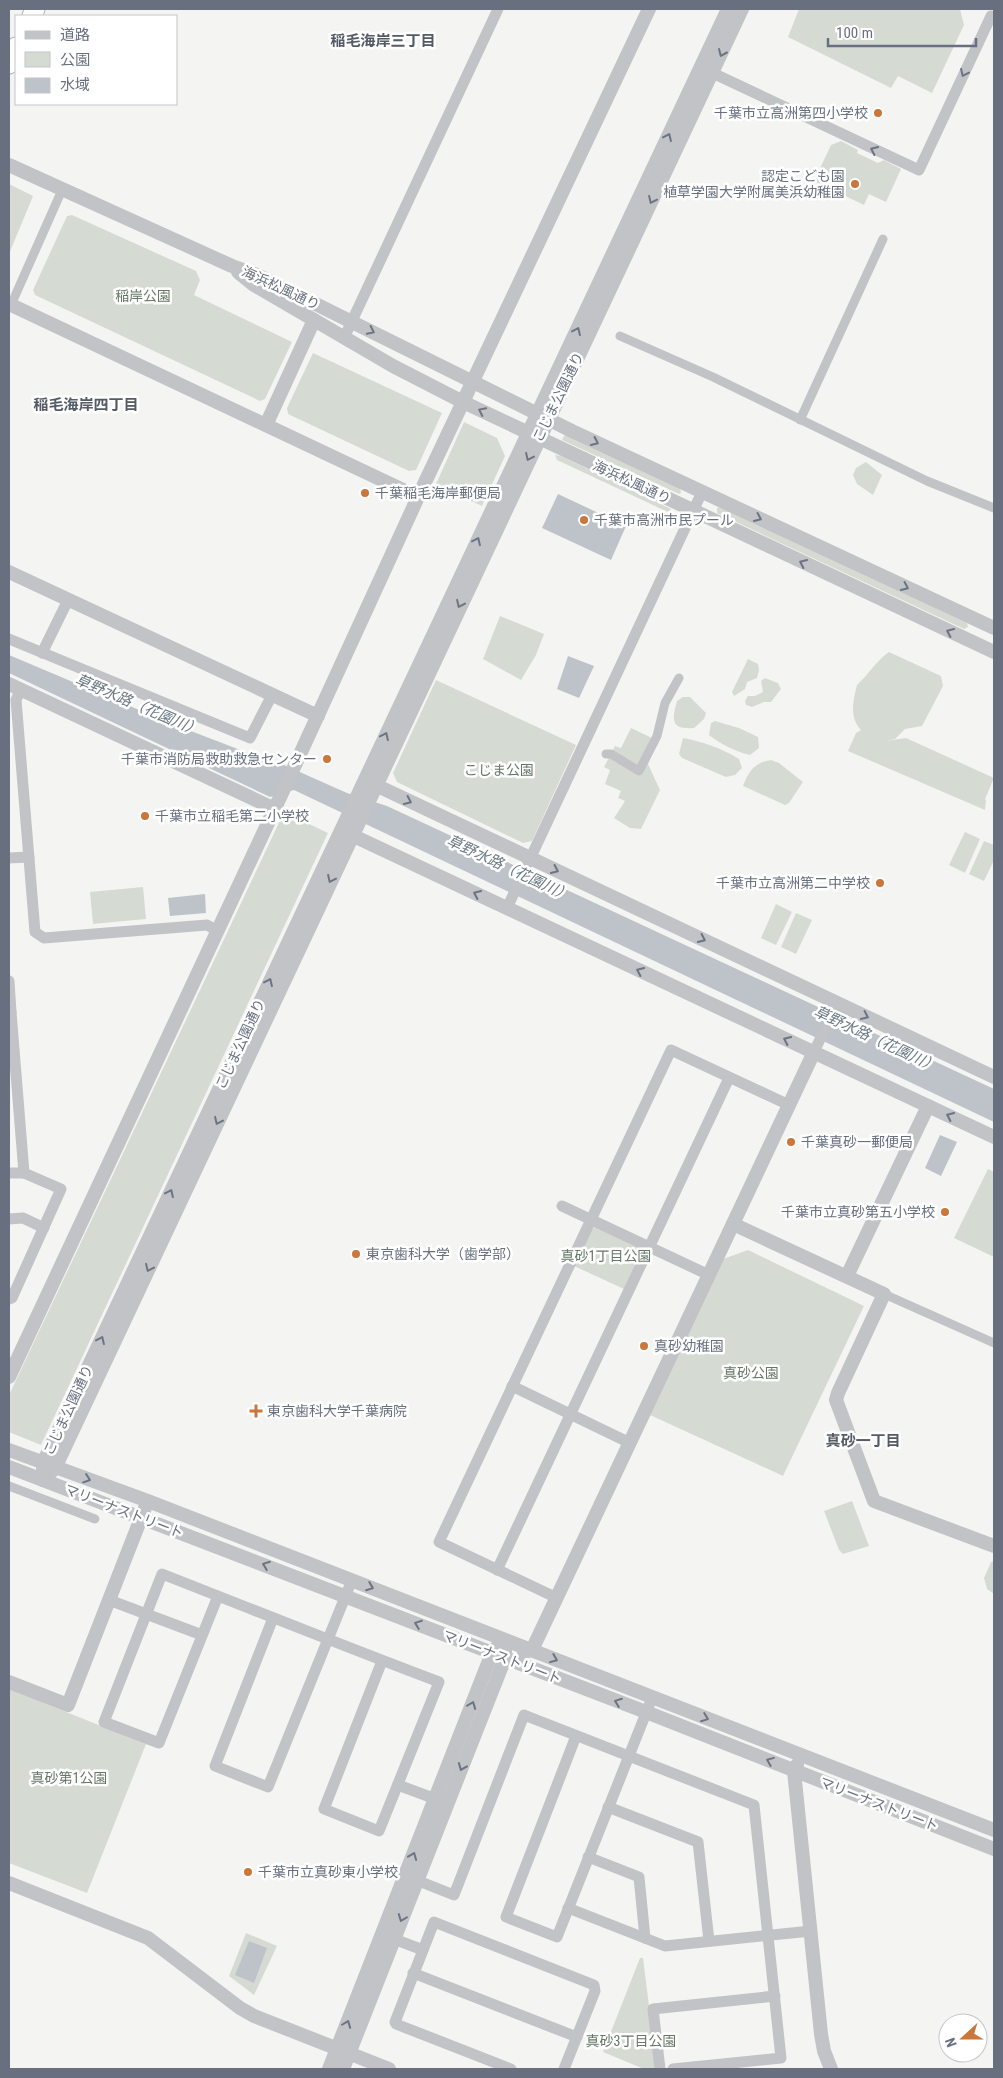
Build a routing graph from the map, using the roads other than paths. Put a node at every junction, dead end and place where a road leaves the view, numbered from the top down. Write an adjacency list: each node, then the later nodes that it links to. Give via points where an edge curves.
1 (498, 9): 15 (street)
2 (649, 9): 18 (street)
3 (728, 9): 8 (street, こじま公園通り)
4 (742, 9): 8 (street, こじま公園通り, one-way to 8)
5 (994, 18): 8 (street, one-way to 8, via 991,16 919,170)
6 (15, 49): 7 (highway)
7 (9, 64)
8 (707, 70): 20 (street, こじま公園通り)
9 (9, 165): 10 (street)
10 (62, 190): 12 (street); 13 (street)
11 (883, 239): 21 (street)
12 (232, 266): 14 (street, 海浜松風通り, via 254,285); 15 (street, 海浜松風通り)
13 (10, 305): 22 (street)
14 (314, 320): 17 (street, 海浜松風通り); 22 (street)
15 (352, 322): 17 (street); 18 (street, 海浜松風通り, one-way to 18)
16 (620, 336): 21 (street)
17 (344, 338): 19 (street, 海浜松風通り)
18 (473, 382): 19 (street); 20 (street, 海浜松風通り)
19 (463, 402): 23 (street, 海浜松風通り, one-way to 19); 25 (street)
20 (543, 416): 23 (street, こじま公園通り); 24 (street, 海浜松風通り, one-way to 24)
21 (800, 420): 26 (street, via 927,482)
22 (266, 425): 25 (street)
23 (533, 436): 27 (street, 海浜松風通り); 39 (street, こじま公園通り)
24 (702, 492): 27 (street); 30 (street, 海浜松風通り, one-way to 30)
25 (418, 497): 37 (street)
26 (994, 508)
27 (694, 511): 32 (street, 海浜松風通り, one-way to 27); 44 (street)
28 (9, 572): 29 (street)
29 (68, 600): 33 (street); 36 (street)
30 (994, 628): 32 (street)
31 (9, 639): 33 (street)
32 (990, 650)
33 (42, 653): 36 (street, via 250,738)
34 (679, 678): 38 (street, via 665,703 657,736 639,771 612,754)
35 (15, 687): 40 (street); 42 (street)
36 (272, 694): 37 (street)
37 (318, 716): 40 (street)
38 (606, 754)
39 (370, 782): 41 (street, こじま公園通り); 44 (street, one-way to 44)
40 (276, 805): 46 (street)
41 (346, 832): 45 (street, one-way to 41); 76 (street, こじま公園通り)
42 (29, 857): 43 (street); 46 (street, via 34,932 44,938 207,925)
43 (9, 858)
44 (531, 858): 45 (street); 48 (street, one-way to 48)
45 (508, 908): 51 (street, one-way to 45)
46 (218, 931): 70 (street)
47 (9, 981): 49 (street)
48 (837, 1002): 51 (street); 52 (street, one-way to 52)
49 (10, 1012): 50 (street)
50 (11, 1047): 58 (street)
51 (814, 1052): 54 (street); 55 (street)
52 (994, 1077)
53 (729, 1078): 54 (street); 61 (street, via 670,1050); 64 (street)
54 (789, 1105): 62 (street)
55 (928, 1106): 56 (street, one-way to 55); 66 (street)
56 (994, 1137)
57 (9, 1173): 58 (street)
58 (24, 1174): 63 (street, via 61,1189)
59 (562, 1206): 61 (street)
60 (9, 1219): 63 (street, via 23,1218)
61 (590, 1220): 64 (street); 72 (street)
62 (733, 1224): 65 (street); 66 (street)
63 (44, 1228): 68 (street)
64 (648, 1246): 65 (street); 73 (street)
65 (709, 1275): 74 (street)
66 (847, 1276): 67 (street)
67 (884, 1294): 69 (street); 83 (street, via 836,1400 874,1502)
68 (9, 1299)
69 (994, 1343)
70 (13, 1358): 71 (street)
71 (9, 1377)
72 (512, 1386): 73 (street); 84 (street, via 439,1542)
73 (571, 1414): 74 (street); 84 (street)
74 (630, 1443): 88 (street)
75 (9, 1450): 76 (street, マリーナストリート)
76 (49, 1465): 78 (street, こじま公園通り); 80 (street, マリーナストリート, one-way to 80)
77 (9, 1467): 78 (street, マリーナストリート)
78 (43, 1480): 81 (street, マリーナストリート)
79 (9, 1486): 82 (street)
80 (148, 1501): 81 (street); 85 (street, マリーナストリート)
81 (142, 1517): 87 (street, マリーナストリート, one-way to 81); 89 (street)
82 (95, 1519)
83 (994, 1546)
84 (497, 1570): 88 (street)
85 (352, 1580): 87 (street); 93 (street, マリーナストリート, one-way to 93)
86 (218, 1596): 90 (street, via 162,1574); 91 (street); 92 (street)
87 (346, 1596): 94 (street); 96 (street, マリーナストリート, one-way to 87)
88 (557, 1598): 95 (street)
89 (109, 1600): 90 (street); 98 (street, via 68,1705)
90 (147, 1614): 92 (street); 92 (street, via 104,1722 159,1743)
91 (273, 1618): 94 (street); 94 (street, via 214,1766 268,1787)
92 (202, 1635)
93 (504, 1639): 95 (street, マリーナストリート); 96 (street)
94 (328, 1640): 97 (street)
95 (532, 1650): 96 (street); 99 (street, マリーナストリート, one-way to 99)
96 (499, 1656): 100 (street, マリーナストリート, one-way to 96); 106 (street)
97 (382, 1661): 105 (street, via 439,1682); 105 (street, via 324,1809 379,1831)
98 (9, 1682)
99 (652, 1698): 100 (street); 102 (street, マリーナストリート, one-way to 102)
100 (646, 1712): 103 (street); 104 (street, マリーナストリート, one-way to 100)
101 (576, 1736): 103 (street); 111 (street, via 524,1716 454,1895); 113 (street, via 506,1917 557,1937)
102 (800, 1754): 104 (street); 108 (street, マリーナストリート)
103 (629, 1756): 107 (street); 115 (street, via 754,1806)
104 (794, 1771): 109 (street, マリーナストリート); 114 (street)
105 (398, 1785): 106 (street)
106 (441, 1801): 111 (street)
107 (608, 1807): 110 (street); 118 (street, via 698,1842)
108 (994, 1830)
109 (994, 1849)
110 (588, 1857): 113 (street); 116 (street, via 639,1877)
111 (411, 1878): 117 (street, one-way to 117); 123 (street, one-way to 111)
112 (9, 1883): 123 (street, via 148,1938 240,2008)
113 (568, 1908): 116 (street)
114 (811, 1931): 115 (street); 131 (street, via 821,2034)
115 (768, 1935): 118 (street); 121 (street)
116 (645, 1938): 118 (street, via 665,1946)
117 (394, 1939): 119 (street); 123 (street)
118 (709, 1941)
119 (423, 1950): 120 (street); 122 (street, via 434,1922 592,1984 595,1991)
120 (413, 1973): 122 (street); 127 (street, via 394,2020 396,2024)
121 (775, 1996): 129 (street, via 654,2009); 130 (street, via 782,2058)
122 (577, 2037): 128 (street)
123 (343, 2051): 124 (street); 125 (street); 126 (street)
124 (329, 2069)
125 (343, 2069)
126 (389, 2069)
127 (511, 2069)
128 (564, 2069)
129 (660, 2069)
130 (673, 2069)
131 (830, 2069)

